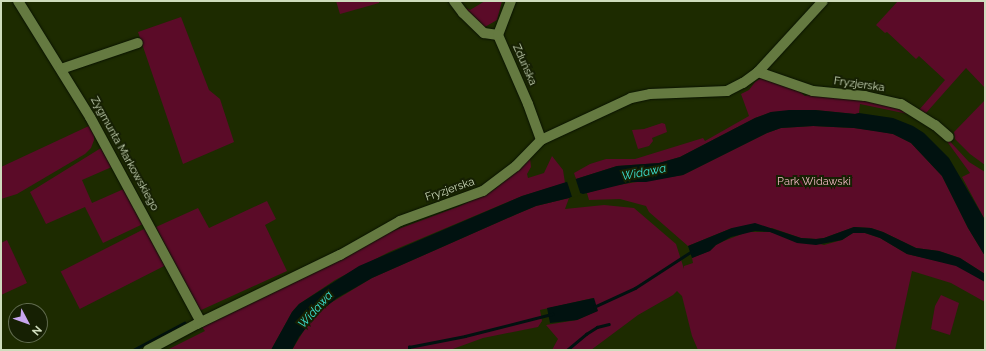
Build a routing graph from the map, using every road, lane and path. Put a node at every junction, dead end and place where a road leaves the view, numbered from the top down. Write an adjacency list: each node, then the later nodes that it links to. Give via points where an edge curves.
1 (18, 1): 7 (street, Zygmunta Markowskiego)
2 (454, 1): 5 (street, via 484,33)
3 (511, 1): 5 (street)
4 (823, 1): 8 (street, Fryzjerska)
5 (498, 34): 10 (street, Zduńska)
6 (138, 43): 7 (street)
7 (61, 69): 11 (street, Zygmunta Markowskiego, via 147,220)
8 (758, 72): 9 (street, Fryzjerska, via 813,91 865,96 901,104); 10 (street, Fryzjerska, via 727,91 641,95)
9 (949, 137)
10 (541, 140): 11 (street, Fryzjerska, via 516,166 483,191 400,221 340,255)
11 (201, 322): 12 (street, Fryzjerska)
12 (148, 350)

